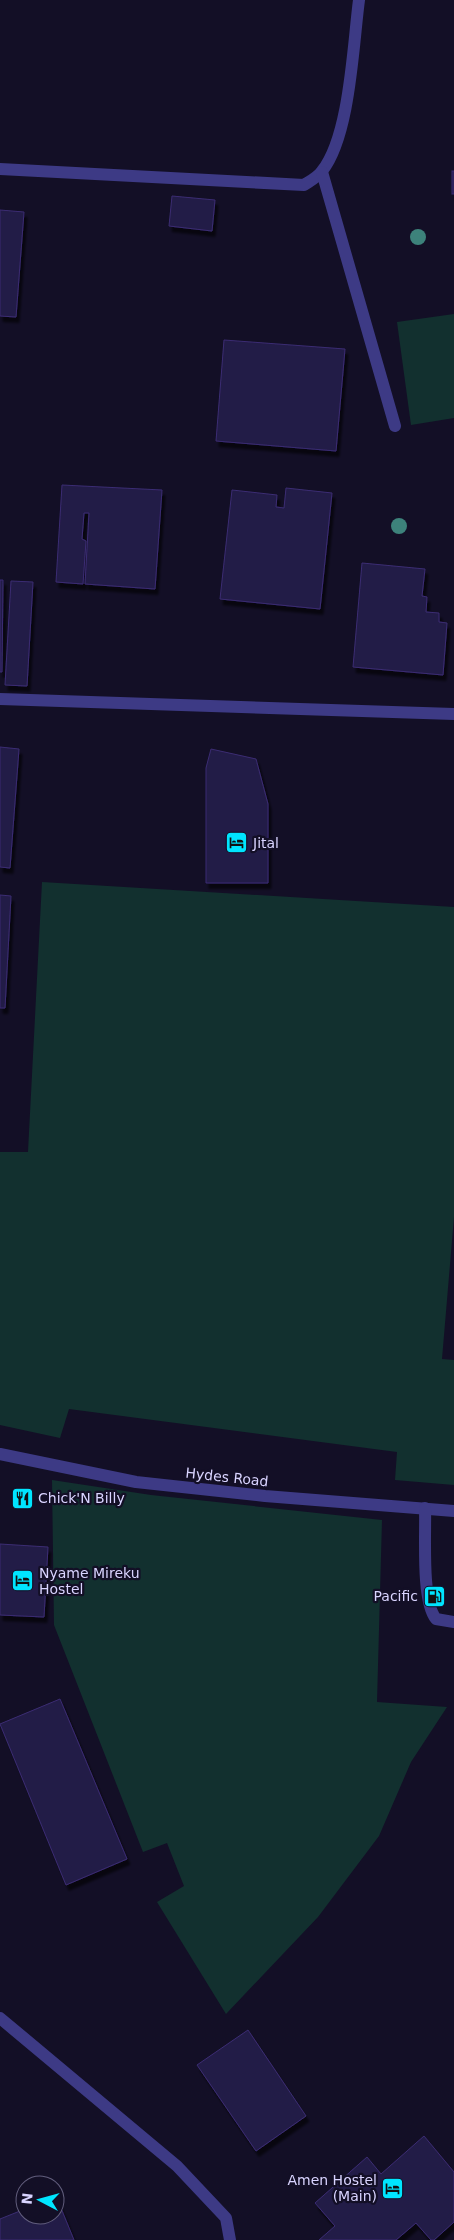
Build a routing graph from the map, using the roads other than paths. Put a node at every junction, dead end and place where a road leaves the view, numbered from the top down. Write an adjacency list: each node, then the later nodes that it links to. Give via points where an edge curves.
1 (359, 0): 3 (street, via 347,96 334,150)
2 (0, 169): 3 (street, via 279,185 304,185)
3 (322, 172): 4 (street)
4 (396, 426)
5 (0, 700): 6 (street)
6 (454, 714)
7 (0, 1454): 8 (street, Hydes Road, via 136,1482)
8 (425, 1508): 9 (street, Hydes Road); 10 (street, via 430,1611 436,1618)
9 (454, 1511)
10 (454, 1622)
11 (0, 2018): 12 (street, via 177,2166 226,2218)
12 (230, 2240)

